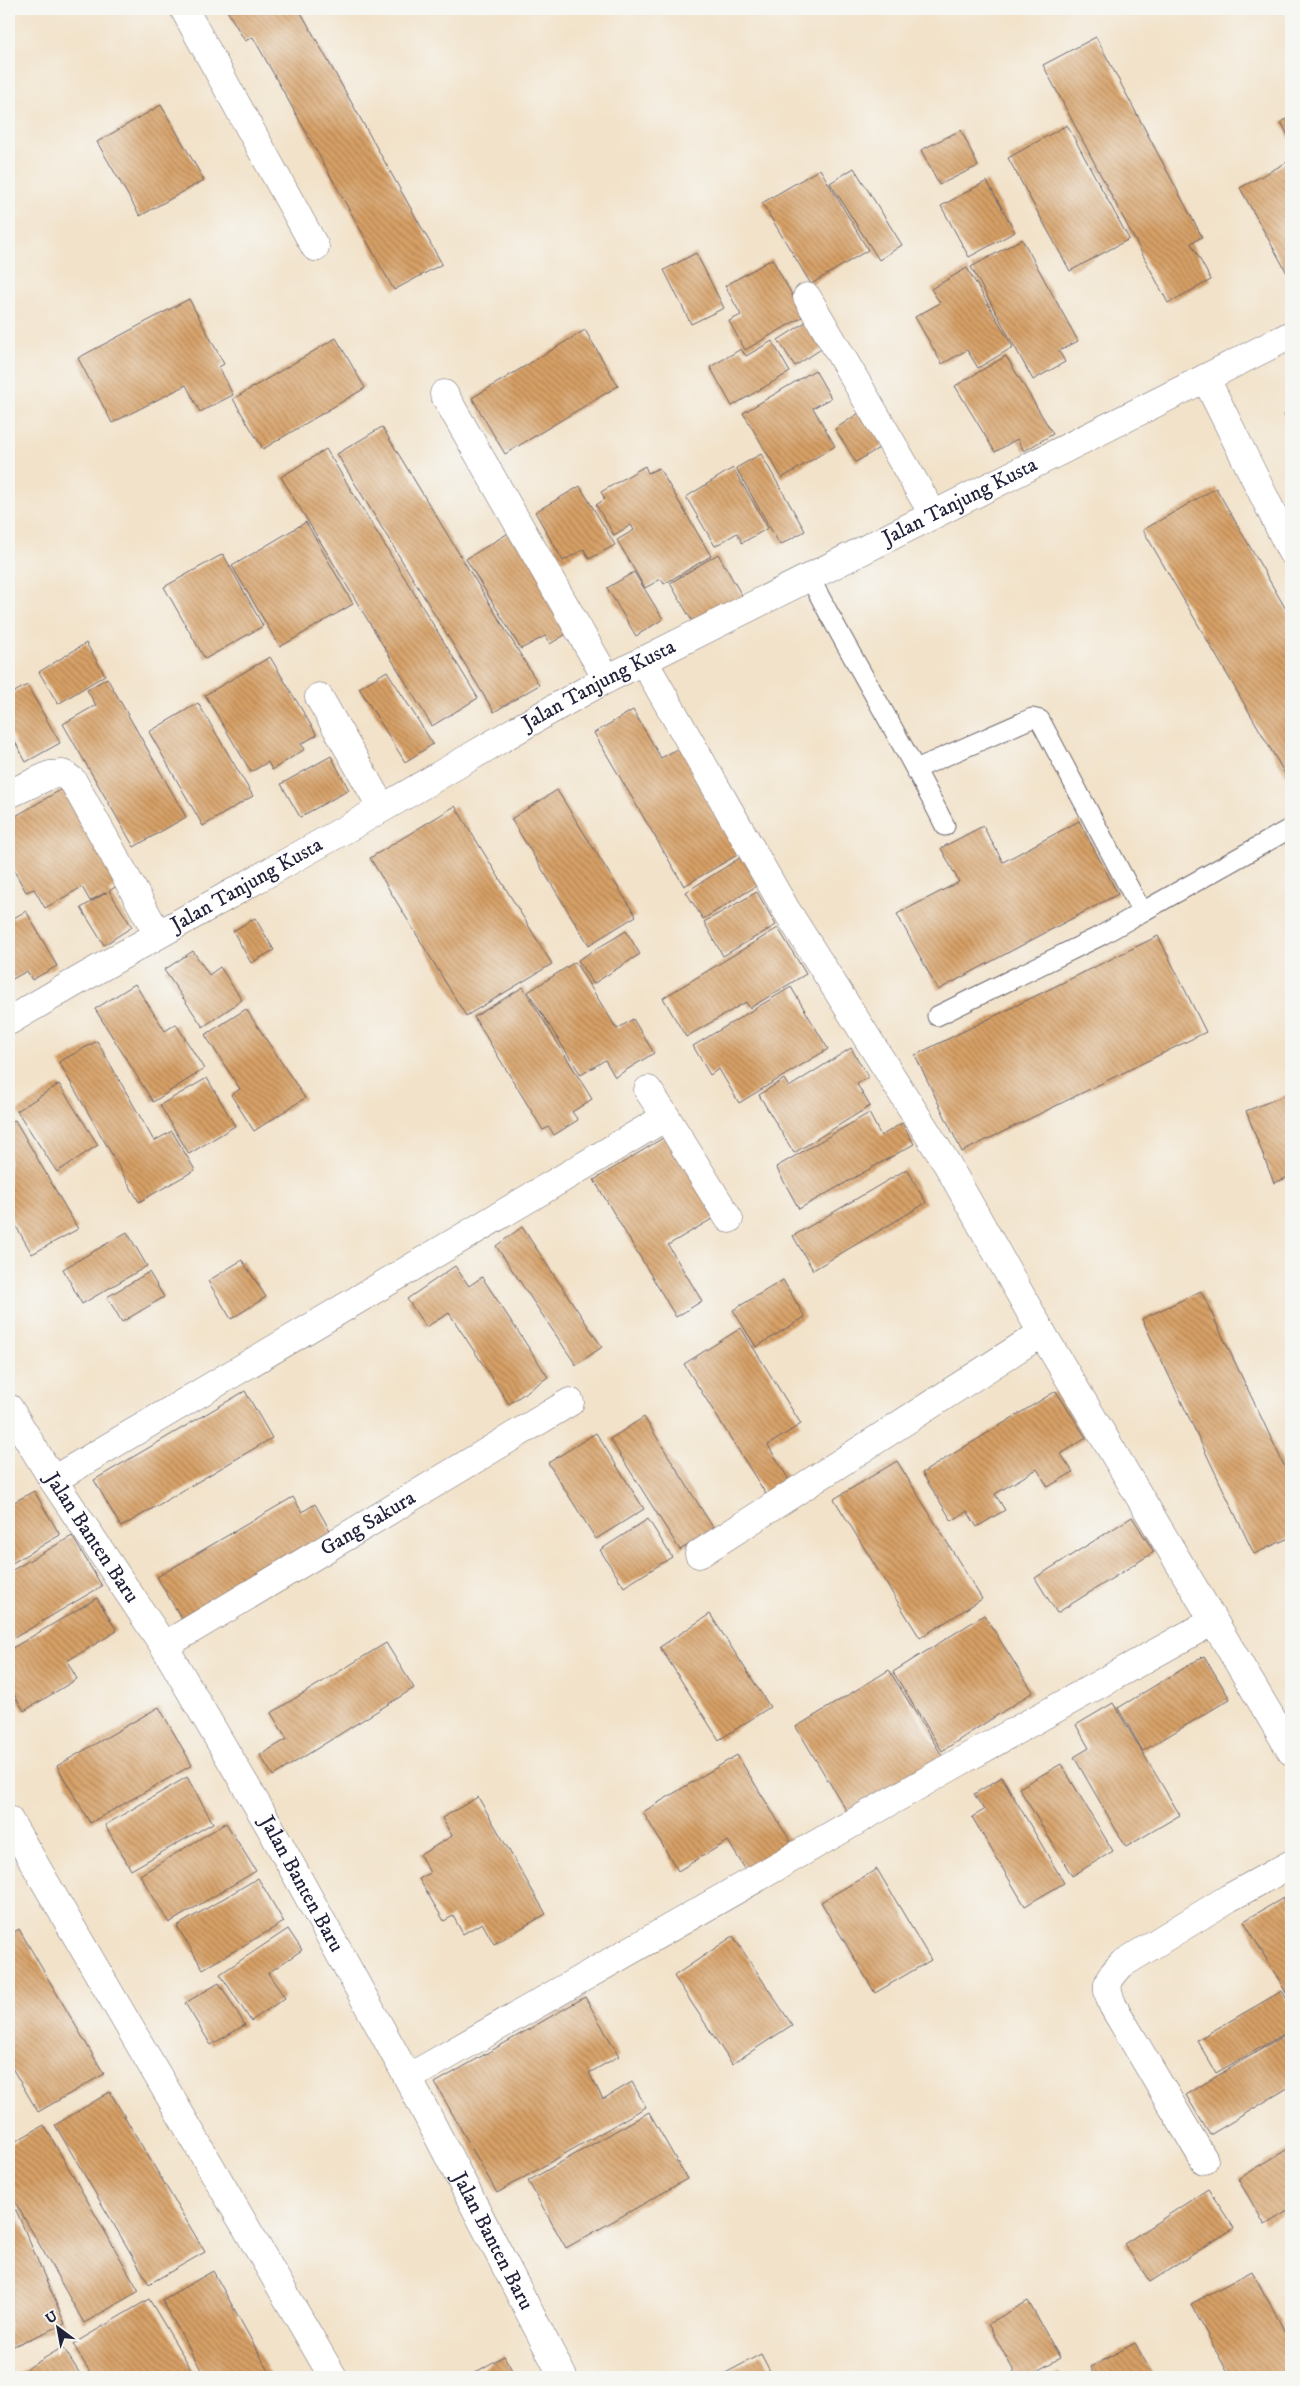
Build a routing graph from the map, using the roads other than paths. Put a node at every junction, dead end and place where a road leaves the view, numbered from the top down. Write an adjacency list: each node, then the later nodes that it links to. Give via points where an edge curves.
1 (184, 9): 2 (street)
2 (315, 247)
3 (807, 297): 7 (street)
4 (1291, 335): 5 (street, Jalan Tanjung Kusta)
5 (1206, 379): 7 (street, Jalan Tanjung Kusta); 8 (street)
6 (444, 394): 11 (street)
7 (933, 514): 9 (street, Jalan Tanjung Kusta)
8 (1291, 551)
9 (809, 576): 10 (street, Jalan Tanjung Kusta); 13 (lane)
10 (643, 660): 11 (street, Jalan Tanjung Kusta); 25 (street, via 785,908 948,1164)
11 (607, 678): 15 (street, Jalan Tanjung Kusta)
12 (319, 696): 15 (street)
13 (916, 769): 16 (lane); 18 (lane, via 1032,718 1040,720)
14 (9, 794): 19 (street, via 50,774 63,774 73,781)
15 (382, 808): 19 (street, Jalan Tanjung Kusta)
16 (945, 826)
17 (1291, 828): 18 (lane)
18 (1142, 912): 20 (lane)
19 (157, 933): 21 (street, Jalan Tanjung Kusta)
20 (938, 1016)
21 (9, 1021)
22 (648, 1090): 23 (street)
23 (666, 1117): 24 (street); 28 (street)
24 (729, 1219)
25 (1042, 1332): 29 (street); 30 (street)
26 (570, 1402): 31 (street, Gang Sakura)
27 (9, 1408): 28 (street, Jalan Banten Baru)
28 (54, 1480): 31 (street, Jalan Banten Baru)
29 (699, 1554)
30 (1214, 1621): 32 (street); 35 (street)
31 (164, 1646): 35 (street, Jalan Banten Baru, via 270,1826)
32 (1291, 1751)
33 (9, 1820): 37 (street)
34 (1291, 1864): 36 (street, via 1122,1964 1110,1977 1107,1990 1113,2006)
35 (408, 2078): 38 (street, Jalan Banten Baru)
36 (1204, 2160)
37 (333, 2377)
38 (563, 2377)

